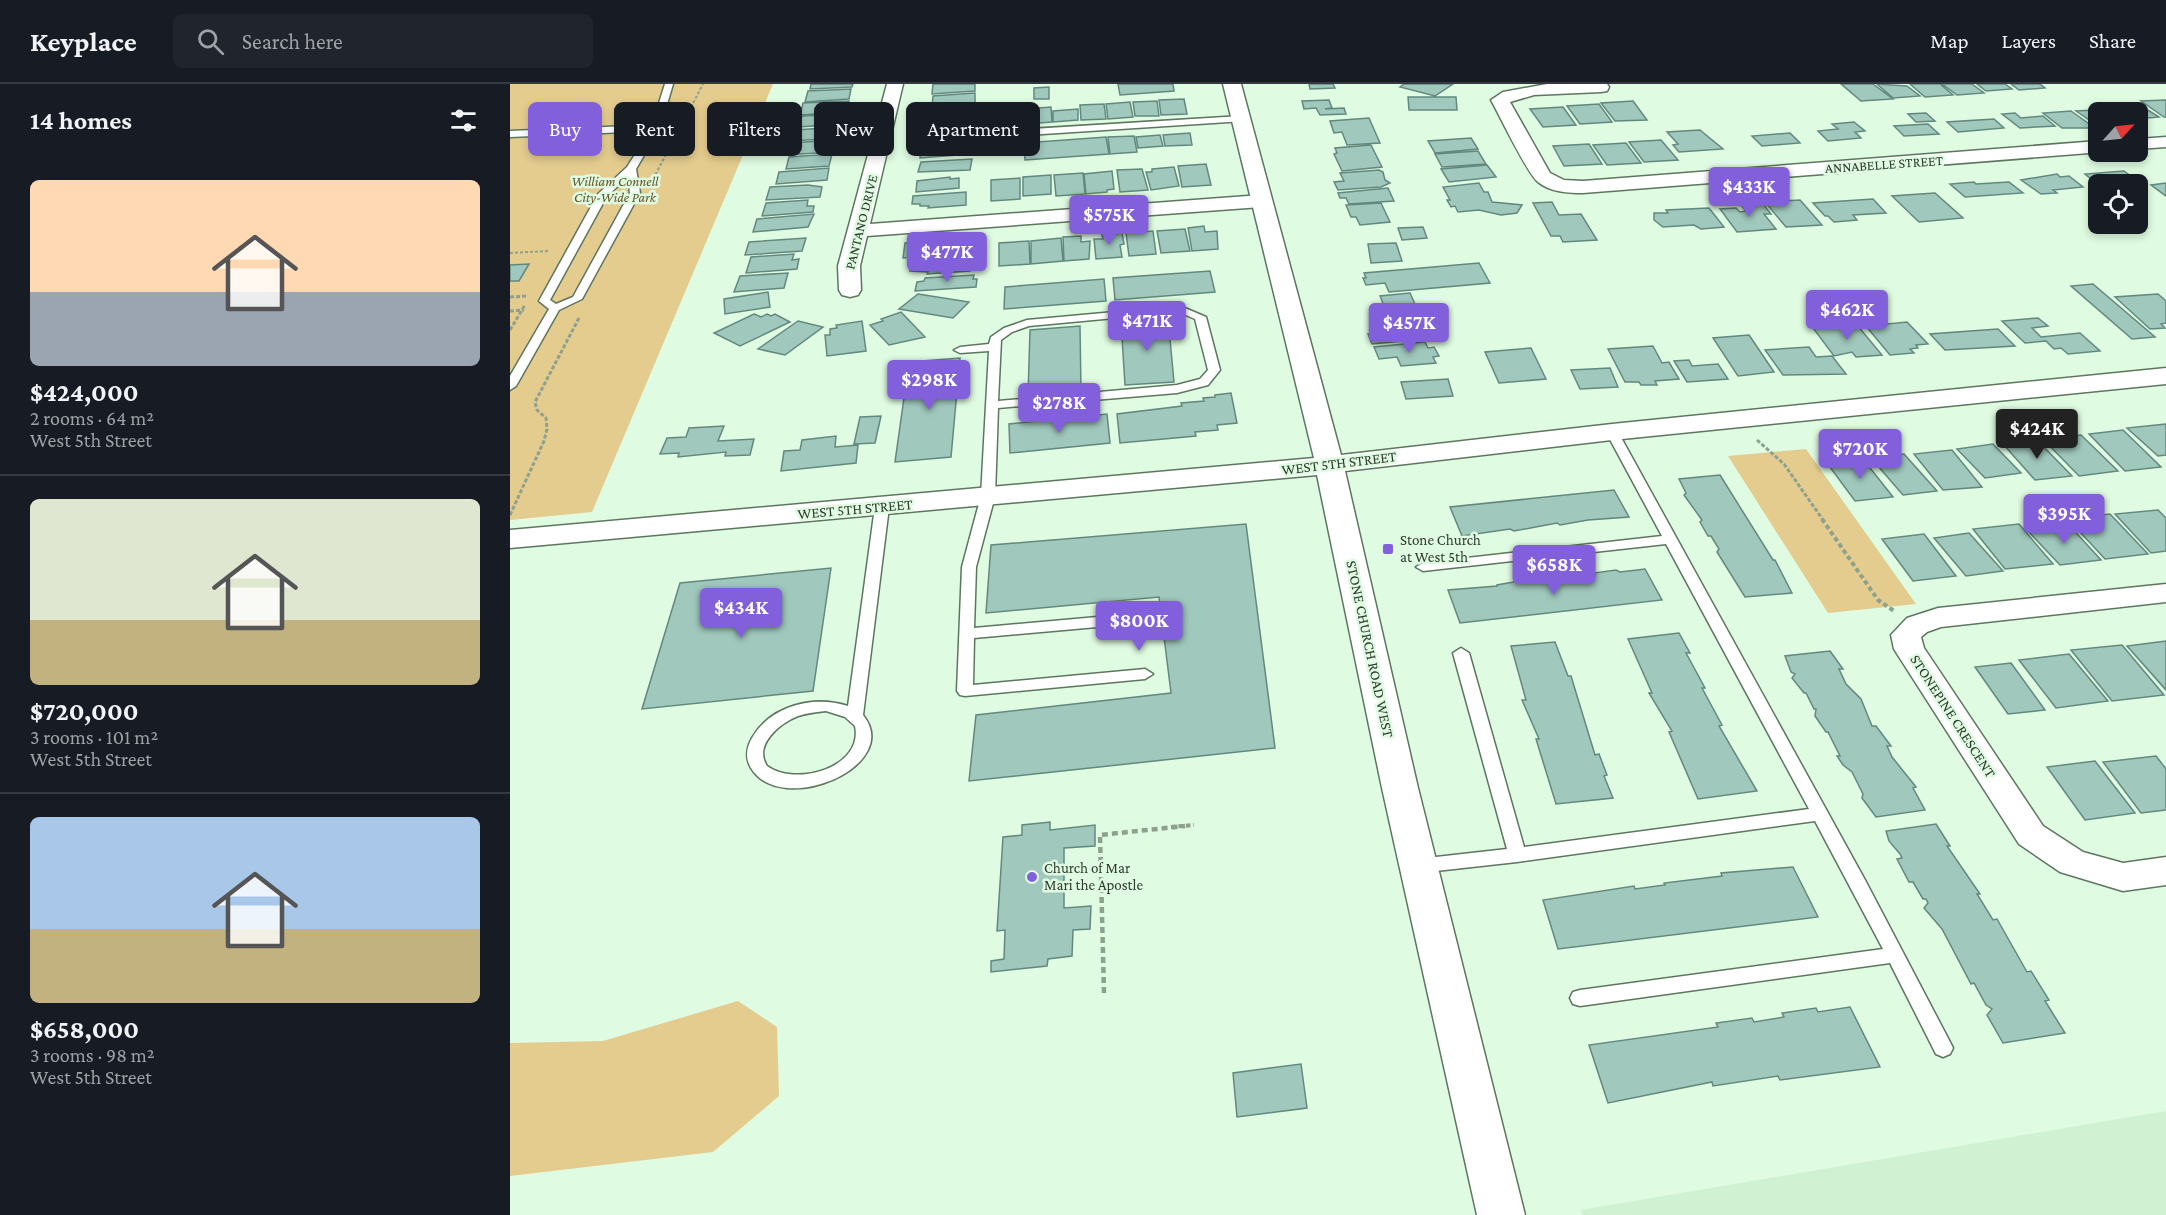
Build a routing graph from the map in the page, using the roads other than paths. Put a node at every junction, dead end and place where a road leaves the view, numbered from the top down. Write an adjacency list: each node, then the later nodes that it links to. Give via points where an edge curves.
1 (669, 84): 5 (lane)
2 (895, 84): 16 (street, PANTANO DRIVE)
3 (1232, 84): 6 (main road, STONE CHURCH ROAD WEST)
4 (1601, 87): 12 (street, ANNABELLE STREET, via 1520,93 1500,100 1543,177 1552,183 1583,187)
5 (664, 102)
6 (1241, 119): 8 (lane); 15 (main road, STONE CHURCH ROAD WEST)
7 (614, 130): 9 (lane)
8 (1040, 131)
9 (510, 135)
10 (2166, 142): 11 (street)
11 (2148, 143)
12 (2088, 148)
13 (639, 156): 14 (lane)
14 (631, 169): 18 (lane, via 636,193 577,299); 18 (lane, via 603,194 544,301)
15 (1261, 201): 16 (street); 25 (main road, STONE CHURCH ROAD WEST)
16 (858, 231): 17 (street, PANTANO DRIVE, via 848,272)
17 (850, 290)
18 (555, 308): 22 (lane)
19 (995, 347): 20 (lane); 23 (lane); 23 (lane, via 995,339 1027,323 1180,309 1200,317 1214,370 1204,382 1177,389)
20 (960, 350)
21 (2165, 377): 24 (main road, WEST 5TH STREET)
22 (510, 386)
23 (992, 405): 26 (lane)
24 (1612, 432): 25 (main road, WEST 5TH STREET); 29 (lane)
25 (1329, 464): 26 (main road, WEST 5TH STREET); 39 (main road, STONE CHURCH ROAD WEST)
26 (988, 496): 27 (main road, WEST 5TH STREET); 33 (lane, via 969,567)
27 (882, 507): 28 (main road, WEST 5TH STREET); 36 (lane)
28 (510, 539)
29 (1671, 539): 30 (lane); 37 (lane)
30 (1424, 567)
31 (2166, 593): 40 (street, STONEPINE CRESCENT, via 1938,618 1917,625 1906,635 1909,649 2031,835 2072,862 2123,877)
32 (1142, 618): 33 (lane)
33 (967, 634): 35 (lane, via 965,691)
34 (1461, 653): 38 (lane)
35 (1145, 674)
36 (855, 716): 36 (lane, via 842,708 826,706 791,712 763,733 756,745 755,758 760,769 771,777 795,781 839,770 852,759 863,741 862,724)
37 (1819, 814): 38 (lane); 41 (lane)
38 (1517, 855): 39 (lane)
39 (1418, 866): 44 (main road, STONE CHURCH ROAD WEST)
40 (2166, 871)
41 (1895, 955): 42 (lane); 43 (lane)
42 (1580, 999)
43 (1943, 1048)
44 (1501, 1215)

